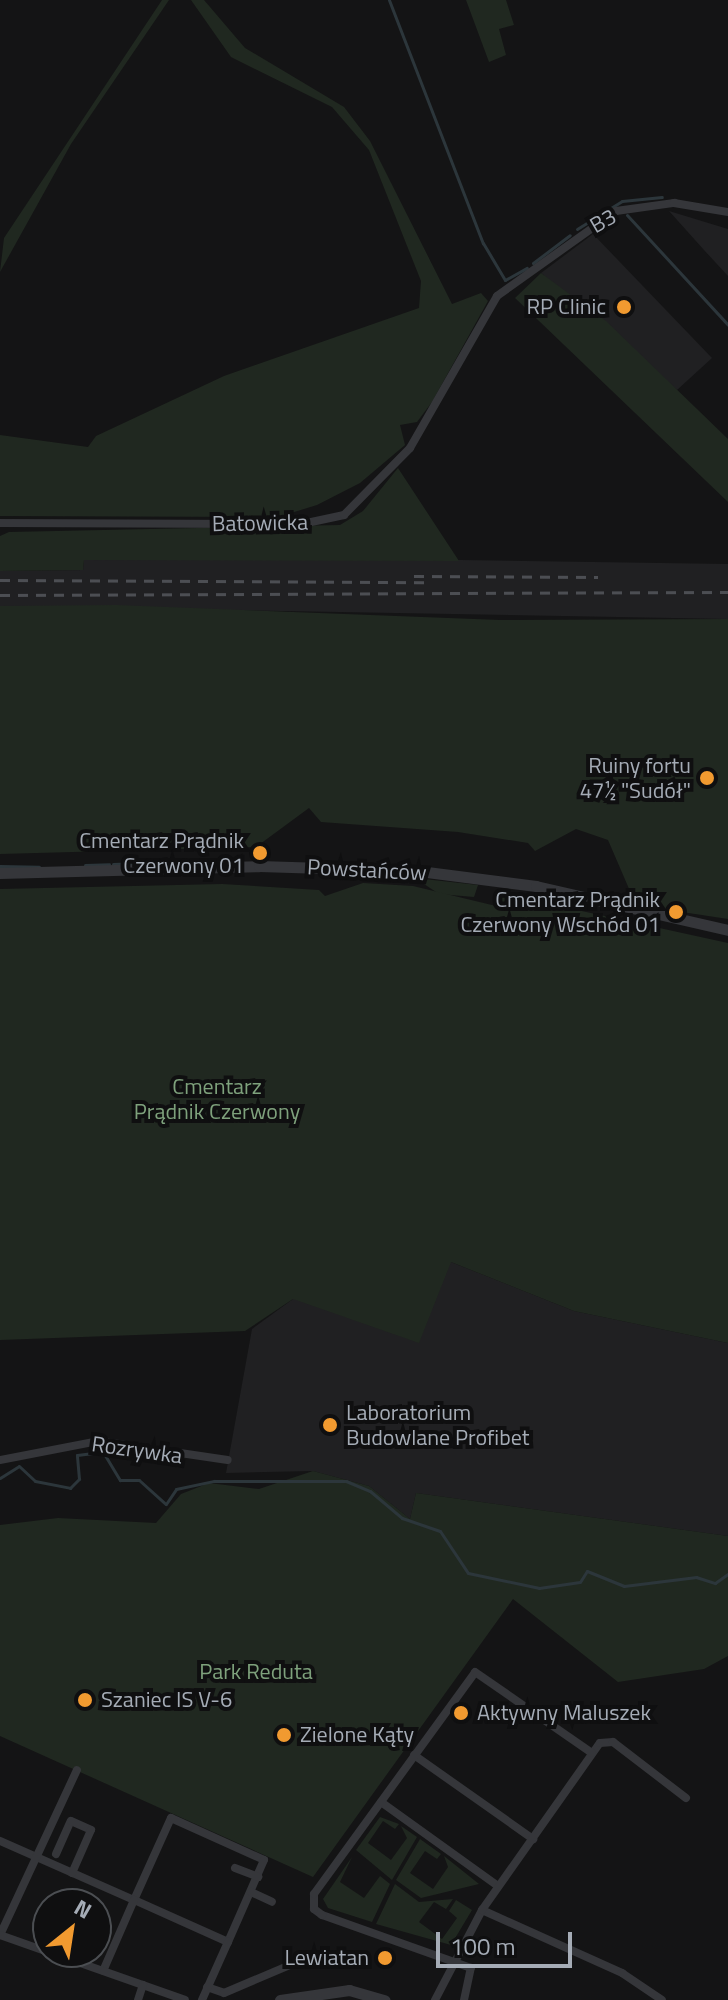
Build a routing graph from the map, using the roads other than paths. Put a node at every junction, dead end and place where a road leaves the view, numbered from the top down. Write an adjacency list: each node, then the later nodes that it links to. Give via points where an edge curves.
1 (728, 212): 2 (street, B3, via 674,203 616,211)
2 (497, 296): 3 (street, Batowicka, via 410,448 344,515 302,524)
3 (0, 523)
4 (0, 873): 5 (street, Powstańców, via 259,866 419,871 536,886)
5 (728, 930)
6 (0, 1460): 7 (street, Rozrywka, via 99,1441)
7 (228, 1460)
8 (592, 1753): 9 (street, via 475,1672); 11 (street, via 613,1742); 13 (street)
9 (414, 1755): 12 (street); 13 (street)
10 (77, 1770): 16 (street)
11 (686, 1798)
12 (381, 1802): 20 (street); 28 (street, via 314,1894 314,1909)
13 (533, 1839): 20 (street)
14 (0, 1841): 16 (street)
15 (56, 1854): 18 (street, via 71,1821 91,1830)
16 (34, 1857): 18 (street); 25 (street)
17 (235, 1868): 19 (street)
18 (72, 1873): 22 (street)
19 (258, 1877): 21 (street); 22 (street, via 264,1860 171,1818)
20 (498, 1886): 24 (street)
21 (251, 1892): 23 (street); 26 (street)
22 (134, 1900): 26 (street); 31 (street)
23 (272, 1902)
24 (482, 1910): 28 (street); 43 (street, via 622,1973)
25 (0, 1935): 27 (street)
26 (228, 1942): 33 (street)
27 (32, 1946)
28 (454, 1959): 41 (street); 42 (street, via 476,1971)
29 (290, 1965): 33 (street, via 224,1993)
30 (94, 1968): 31 (street)
31 (103, 1971): 32 (street)
32 (143, 1985): 35 (street); 36 (street)
33 (207, 1987): 37 (street)
34 (333, 1994): 38 (street); 39 (street); 40 (street)
35 (138, 2000)
36 (185, 2000)
37 (202, 2000)
38 (280, 2000)
39 (350, 2000)
40 (385, 2000)
41 (435, 2000)
42 (464, 2000)
43 (662, 2000)

